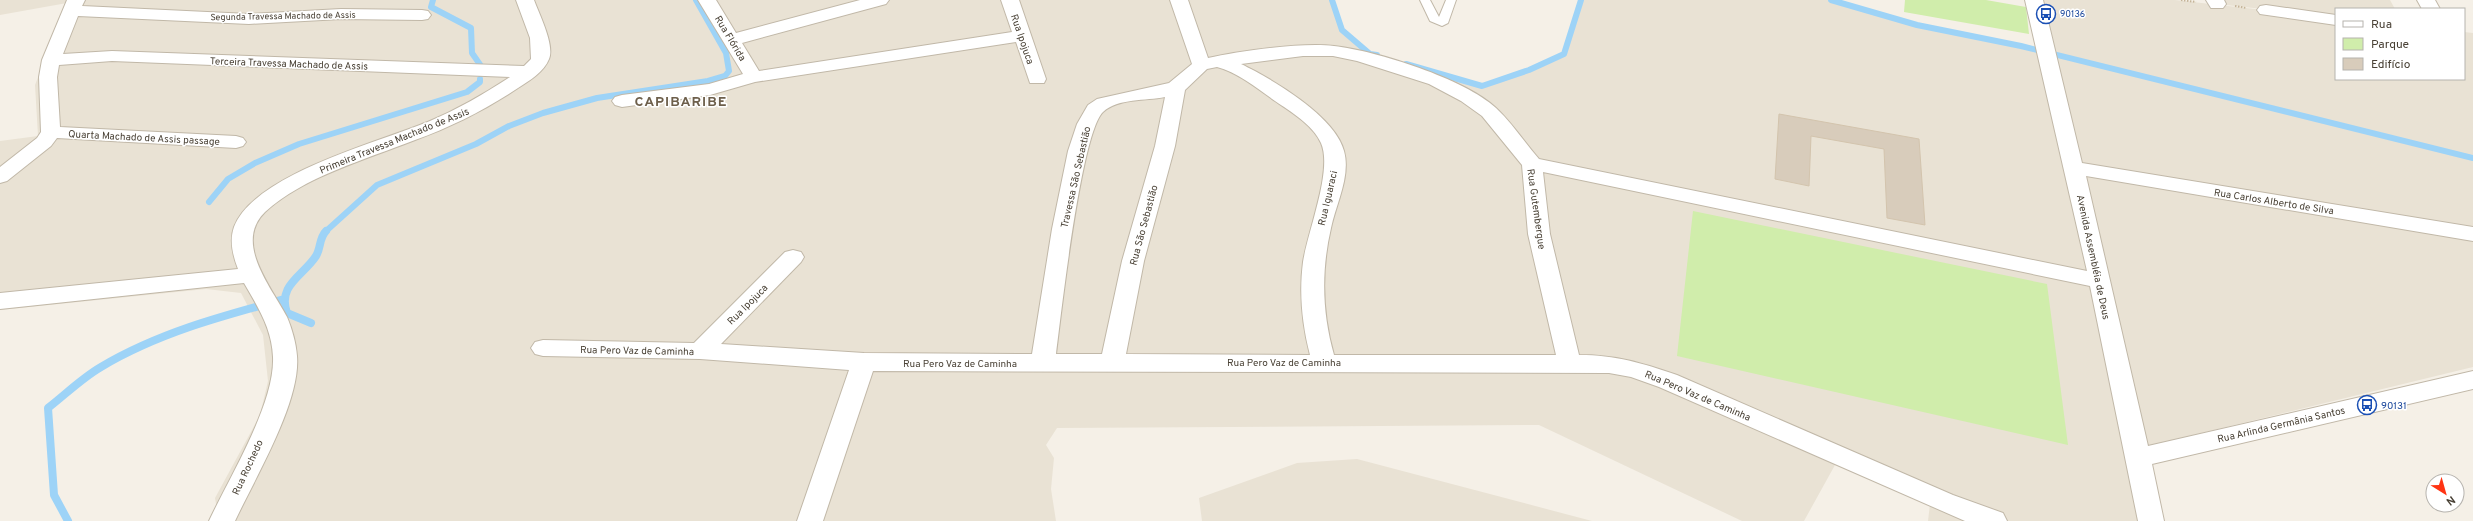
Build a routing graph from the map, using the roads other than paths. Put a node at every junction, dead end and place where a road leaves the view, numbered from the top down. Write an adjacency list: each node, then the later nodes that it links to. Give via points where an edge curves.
1 (248, 0): 13 (street)
2 (525, 0): 19 (street, Primeira Travessa Machado de Assis, via 541,45 540,58)
3 (707, 0): 16 (street, Rua Flórida)
4 (880, 0): 16 (street)
5 (1010, 0): 15 (street, Rua Ipojuca)
6 (1179, 0): 18 (street)
7 (1425, 0): 8 (lane, via 1434,20 1442,23)
8 (1451, 0)
9 (2034, 0): 27 (street, Avenida Assembléia de Deus)
10 (74, 5): 13 (street, Segunda Travessa Machado de Assis); 17 (street)
11 (2266, 10): 14 (street)
12 (422, 15): 13 (street, Segunda Travessa Machado de Assis, via 341,14)
13 (235, 18)
14 (2335, 20)
15 (1022, 36): 20 (street); 21 (street, Rua Ipojuca)
16 (732, 40): 20 (street, Rua Flórida)
17 (51, 60): 19 (street, Terceira Travessa Machado de Assis, via 112,56); 24 (street, via 48,77)
18 (1210, 63): 22 (street, Travessa São Sebastião); 26 (street, Rua Gutembergue, via 1319,51 1360,56 1413,72 1456,90 1478,104 1499,122); 37 (street, Rua Iguaraci, via 1256,80 1284,98 1316,124 1328,138 1334,151 1335,168 1312,272 1311,304 1315,332)
19 (528, 72): 31 (street, Primeira Travessa Machado de Assis, via 500,93 473,108 332,164 282,190 251,215 242,238)
20 (754, 77): 23 (street, via 710,89)
21 (1037, 79)
22 (1176, 87): 39 (street, Travessa São Sebastião, via 1111,101 1094,110 1088,119 1054,274); 40 (street, Rua São Sebastião, via 1165,146 1133,262)
23 (622, 101)
24 (51, 132): 25 (street, Quarta Machado de Assis passage); 28 (street, via 44,142)
25 (236, 142)
26 (1532, 164): 32 (street); 38 (street, Rua Gutembergue, via 1539,234)
27 (2074, 168): 29 (street, Rua Carlos Alberto de Silva); 32 (street, Avenida Assembléia de Deus)
28 (0, 177)
29 (2473, 234)
30 (793, 257): 35 (street, Rua Ipojuca)
31 (250, 275): 33 (street); 42 (street, Primeira Travessa Machado de Assis, via 280,332 286,359 282,386)
32 (2100, 281): 43 (street, Avenida Assembléia de Deus)
33 (0, 301)
34 (543, 348): 35 (street, Rua Pero Vaz de Caminha)
35 (700, 351): 36 (street, Rua Pero Vaz de Caminha)
36 (864, 362): 39 (street, Rua Pero Vaz de Caminha); 45 (street)
37 (1324, 362): 38 (street, Rua Pero Vaz de Caminha); 40 (street, Rua Pero Vaz de Caminha)
38 (1569, 362): 46 (street, Rua Pero Vaz de Caminha, via 1623,366 1668,381 1944,502)
39 (1043, 363): 40 (street, Rua Pero Vaz de Caminha)
40 (1112, 363)
41 (2472, 381): 43 (street, Rua Arlinda Germânia Santos)
42 (273, 413): 44 (street, Rua Rochedo)
43 (2136, 458): 47 (street, Avenida Assembléia de Deus)
44 (222, 521)
45 (810, 521)
46 (1994, 521)
47 (2151, 521)

